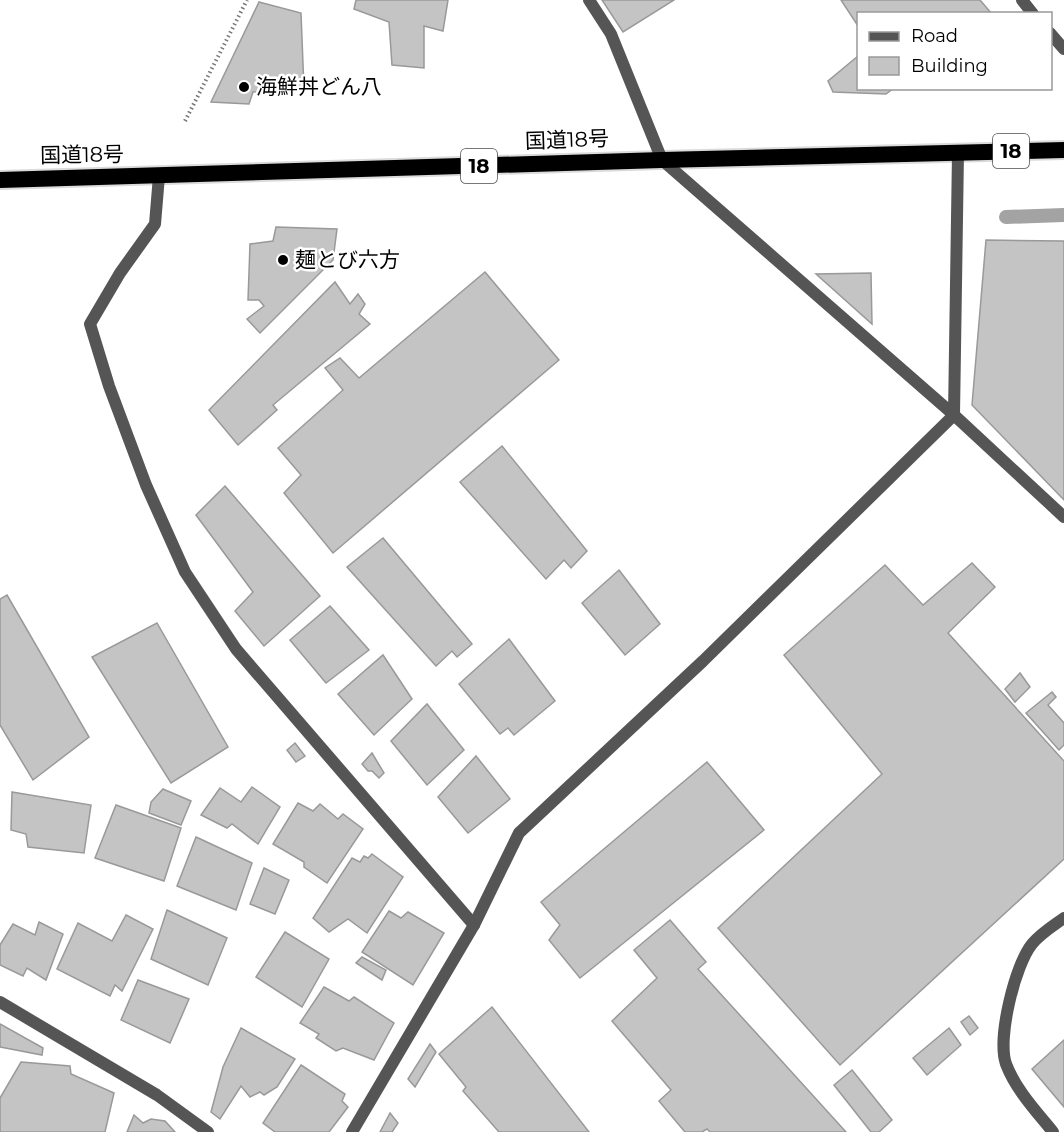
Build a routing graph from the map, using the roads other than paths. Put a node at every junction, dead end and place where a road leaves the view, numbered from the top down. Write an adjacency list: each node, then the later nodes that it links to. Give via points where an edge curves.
1 (589, 0): 8 (street, via 611,34)
2 (1022, 0): 3 (street)
3 (1031, 12)
4 (1052, 35): 5 (street)
5 (1064, 49)
6 (1064, 150): 7 (highway, 国道18号 / 18)
7 (958, 153): 8 (highway, 国道18号 / 18); 11 (street)
8 (662, 160): 9 (highway, 国道18号 / 18); 11 (street)
9 (159, 176): 10 (highway, 国道18号 / 18); 14 (street, via 155,224 90,324 146,484 186,572 236,649)
10 (0, 180)
11 (954, 415): 12 (street); 14 (street, via 703,661 519,833)
12 (1064, 517)
13 (1064, 918): 18 (street, via 1030,946 1018,970 1004,1037 1005,1062 1017,1086)
14 (474, 925): 17 (street)
15 (0, 1002): 16 (street, via 157,1095)
16 (208, 1132)
17 (352, 1132)
18 (1053, 1132)

